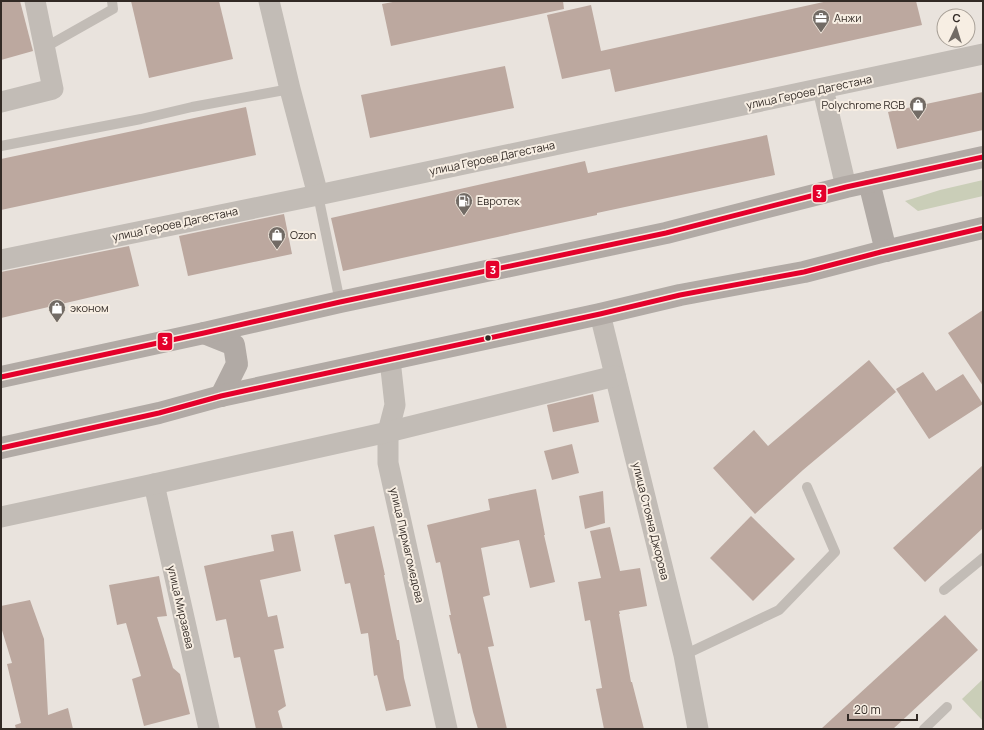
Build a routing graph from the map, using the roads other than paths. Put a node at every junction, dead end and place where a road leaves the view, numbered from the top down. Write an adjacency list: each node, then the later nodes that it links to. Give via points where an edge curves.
1 (35, 1): 4 (street)
2 (112, 1): 4 (lane, via 113,9)
3 (270, 1): 6 (street)
4 (44, 48): 8 (street, via 53,89)
5 (983, 54): 7 (street, улица Героев Дагестана)
6 (290, 89): 9 (lane); 13 (street)
7 (823, 89): 12 (street); 13 (street, улица Героев Дагестана)
8 (1, 102)
9 (1, 146)
10 (983, 157): 11 (main road)
11 (869, 182): 12 (main road); 15 (main road)
12 (846, 187): 17 (main road, via 666,233)
13 (318, 195): 16 (street, улица Героев Дагестана); 17 (lane)
14 (983, 228): 15 (main road)
15 (886, 251): 18 (main road, via 804,272 680,295)
16 (1, 260)
17 (340, 302): 19 (main road)
18 (600, 314): 20 (main road); 21 (street, улица Стояна Джорова)
19 (204, 333): 22 (main road); 23 (main road, via 234,345 237,364)
20 (390, 360): 23 (main road); 24 (street, улица Пирмагомедова, via 396,405)
21 (616, 376): 24 (street); 31 (street, улица Стояна Джорова)
22 (1, 378)
23 (221, 396): 25 (main road, via 159,413)
24 (388, 432): 26 (street); 34 (street, улица Пирмагомедова, via 388,463)
25 (1, 448)
26 (154, 484): 28 (street); 33 (street, улица Мирзаева)
27 (807, 487): 31 (lane, via 835,552 779,610)
28 (1, 517)
29 (983, 558): 30 (lane)
30 (944, 590)
31 (684, 655): 35 (street, улица Стояна Джорова)
32 (947, 707): 36 (lane)
33 (208, 729)
34 (447, 729)
35 (698, 729)
36 (924, 729)

